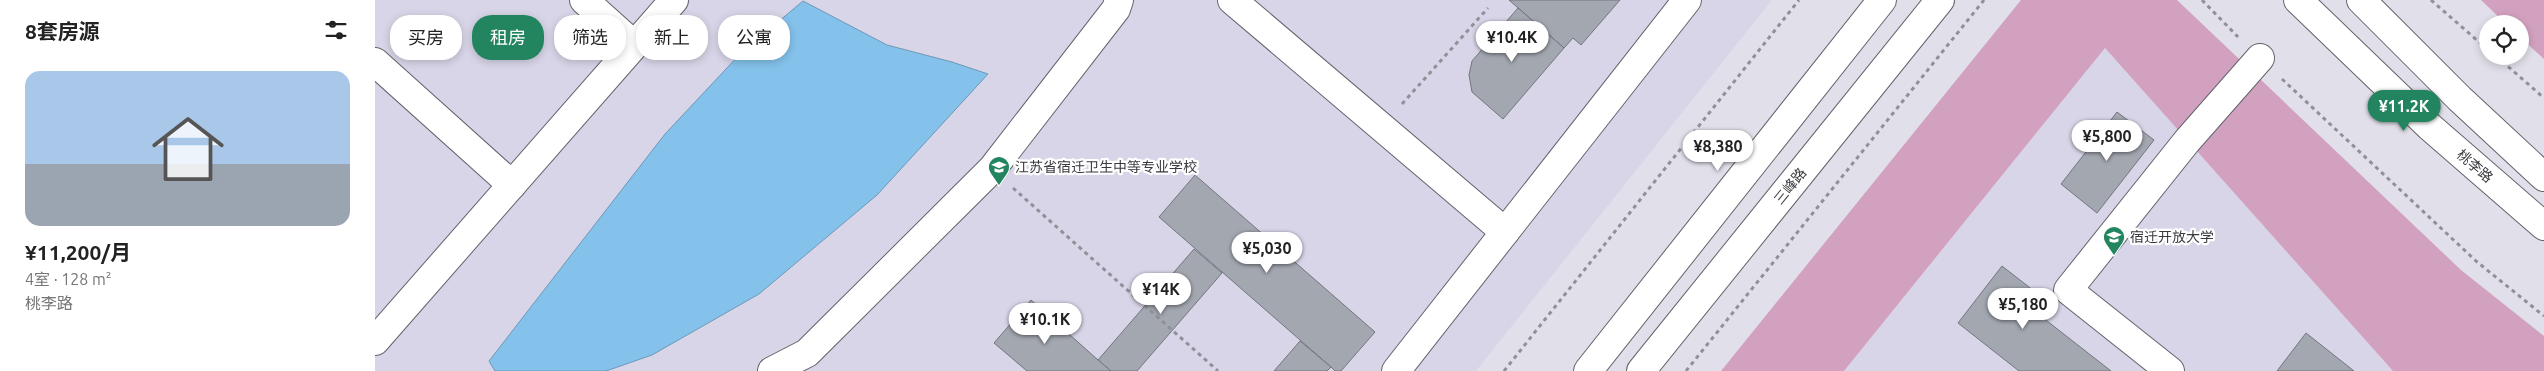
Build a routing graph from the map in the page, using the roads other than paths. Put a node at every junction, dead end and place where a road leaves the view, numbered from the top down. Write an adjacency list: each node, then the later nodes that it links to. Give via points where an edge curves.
1 (584, 0): 10 (main road)
2 (674, 0): 10 (main road)
3 (1119, 0): 18 (main road, via 1116,10 992,169 807,353)
4 (1232, 0): 16 (main road)
5 (1687, 0): 16 (main road)
6 (1883, 0): 20 (main road)
7 (1940, 0): 21 (main road, 三峰路)
8 (2298, 0): 15 (main road, 桃李路, via 2430,127)
9 (2361, 0): 13 (main road, via 2460,99)
10 (635, 45): 14 (main road)
11 (2260, 58): 22 (main road, via 2187,141 2068,290)
12 (375, 62): 14 (main road)
13 (2544, 176)
14 (512, 185): 17 (main road)
15 (2544, 226)
16 (1505, 232): 19 (main road)
17 (377, 333)
18 (780, 369)
19 (1396, 371)
20 (1588, 371)
21 (1641, 371)
22 (2170, 371)

